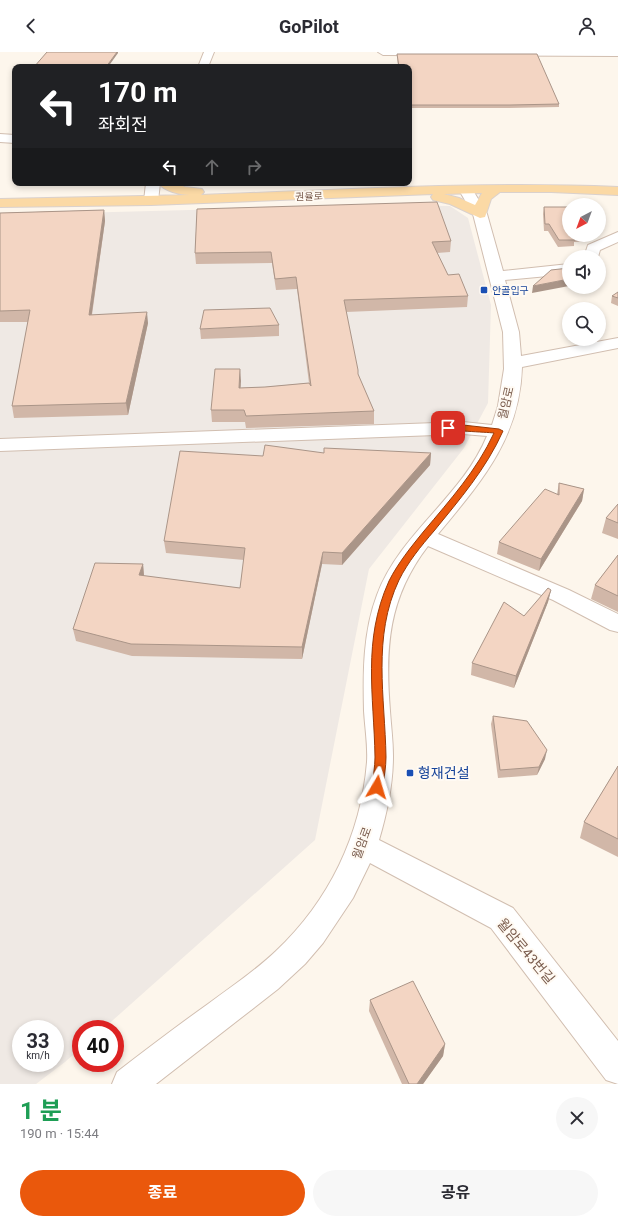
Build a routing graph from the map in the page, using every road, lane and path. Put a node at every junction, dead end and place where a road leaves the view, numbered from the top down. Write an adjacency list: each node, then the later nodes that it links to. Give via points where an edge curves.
1 (210, 52): 4 (street)
2 (383, 52): 3 (street)
3 (614, 53)
4 (204, 64)
5 (0, 138): 6 (street)
6 (12, 138)
7 (144, 186): 16 (main road, via 120,195)
8 (153, 186): 15 (street)
9 (172, 186): 14 (main road, via 184,191)
10 (498, 188): 11 (main road, 권율로); 12 (main road, 권율로); 18 (main road, via 484,198)
11 (466, 190): 13 (main road, 권율로); 18 (street, 월암로)
12 (618, 191)
13 (403, 193): 14 (main road, 권율로); 18 (main road, via 454,199)
14 (276, 197): 15 (main road, 권율로)
15 (151, 201): 16 (main road, 권율로)
16 (41, 202): 17 (main road, 권율로)
17 (0, 203)
18 (480, 214): 22 (street, 월암로)
19 (618, 236): 20 (street)
20 (593, 250)
21 (562, 270): 22 (street)
22 (496, 276): 24 (street, 월암로, via 511,332)
23 (618, 343): 24 (street)
24 (513, 363): 25 (street, 월암로, via 510,392)
25 (499, 431): 26 (street, via 463,428); 27 (street, 월암로, via 476,473)
26 (0, 445)
27 (425, 537): 28 (street, via 561,595); 29 (street, 월암로, via 409,556 395,580 379,627 376,651 379,776 374,810)
28 (618, 624)
29 (363, 846): 30 (street, 월암로43번길, via 502,918); 31 (street, 월암로, via 347,880 322,922 294,954 250,993)
30 (618, 1068)
31 (129, 1084)

